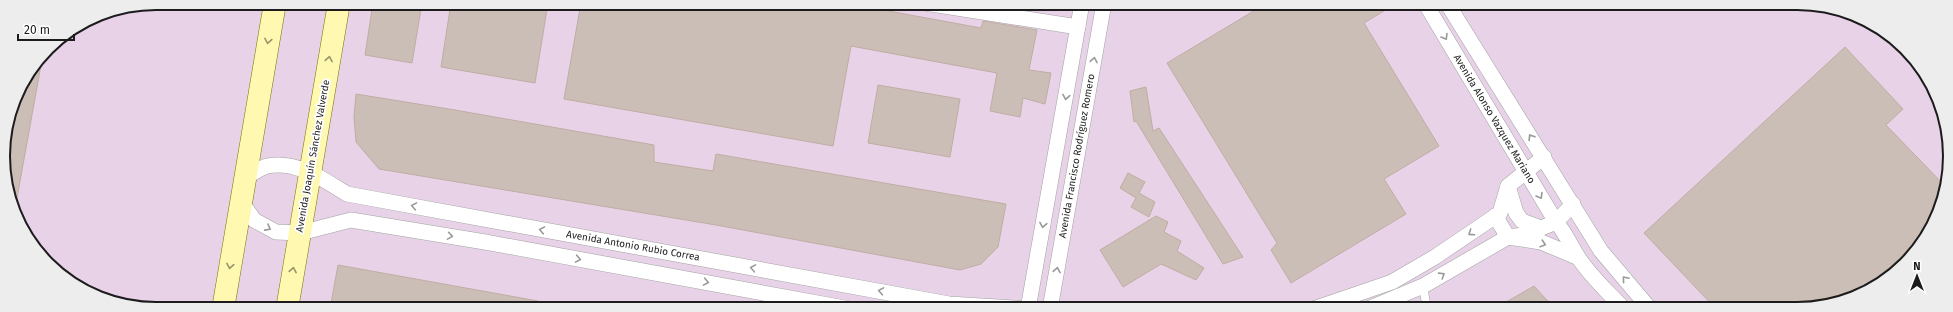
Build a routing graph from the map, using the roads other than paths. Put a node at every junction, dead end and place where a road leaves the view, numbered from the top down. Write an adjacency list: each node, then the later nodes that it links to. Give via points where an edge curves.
1 (274, 10): 12 (main road, one-way to 12)
2 (338, 10): 10 (main road, Avenida Joaquín Sánchez Valverde, one-way to 2)
3 (970, 10): 8 (street)
4 (1081, 10): 8 (street)
5 (1103, 10): 29 (street, Avenida Francisco Rodríguez Romero, one-way to 5)
6 (1429, 10): 11 (street, Avenida Alonso Vazquez Mariano, one-way to 11)
7 (1452, 10): 9 (street, Avenida Alonso Vazquez Mariano, one-way to 7)
8 (1078, 27): 28 (street, one-way to 28)
9 (1544, 158): 11 (street); 15 (street, Avenida Alonso Vazquez Mariano)
10 (310, 172): 12 (street, Avenida Antonio Rubio Correa, via 288,166 267,166); 19 (main road, Avenida Joaquín Sánchez Valverde); 27 (street, Avenida Antonio Rubio Correa, one-way to 10, via 347,194)
11 (1526, 172): 13 (street); 17 (street, Avenida Alonso Vazquez Mariano, one-way to 17)
12 (245, 177): 14 (main road)
13 (1508, 186): 16 (street, via 1500,213); 18 (street, via 1516,213 1522,221)
14 (241, 201): 19 (street, one-way to 19, via 254,220 276,232); 24 (main road, one-way to 24)
15 (1573, 204): 17 (street); 34 (street, Avenida Alonso Vazquez Mariano, one-way to 15, via 1601,251)
16 (1496, 216): 20 (street); 22 (street, one-way to 22)
17 (1561, 227): 18 (street); 21 (street, Avenida Alonso Vazquez Mariano)
18 (1541, 228): 20 (street)
19 (300, 233): 25 (main road, Avenida Joaquín Sánchez Valverde, one-way to 19); 26 (street, one-way to 26, via 351,220)
20 (1508, 238): 21 (street, one-way to 21, via 1541,242); 23 (street, one-way to 20)
21 (1577, 256): 33 (street, Avenida Alonso Vazquez Mariano)
22 (1408, 272): 23 (street); 30 (street, via 1392,282)
23 (1419, 288): 31 (street); 32 (lane)
24 (224, 302)
25 (288, 302)
26 (812, 302)
27 (938, 302)
28 (1030, 302)
29 (1051, 302)
30 (1333, 302)
31 (1385, 302)
32 (1424, 302)
33 (1617, 302)
34 (1644, 302)

